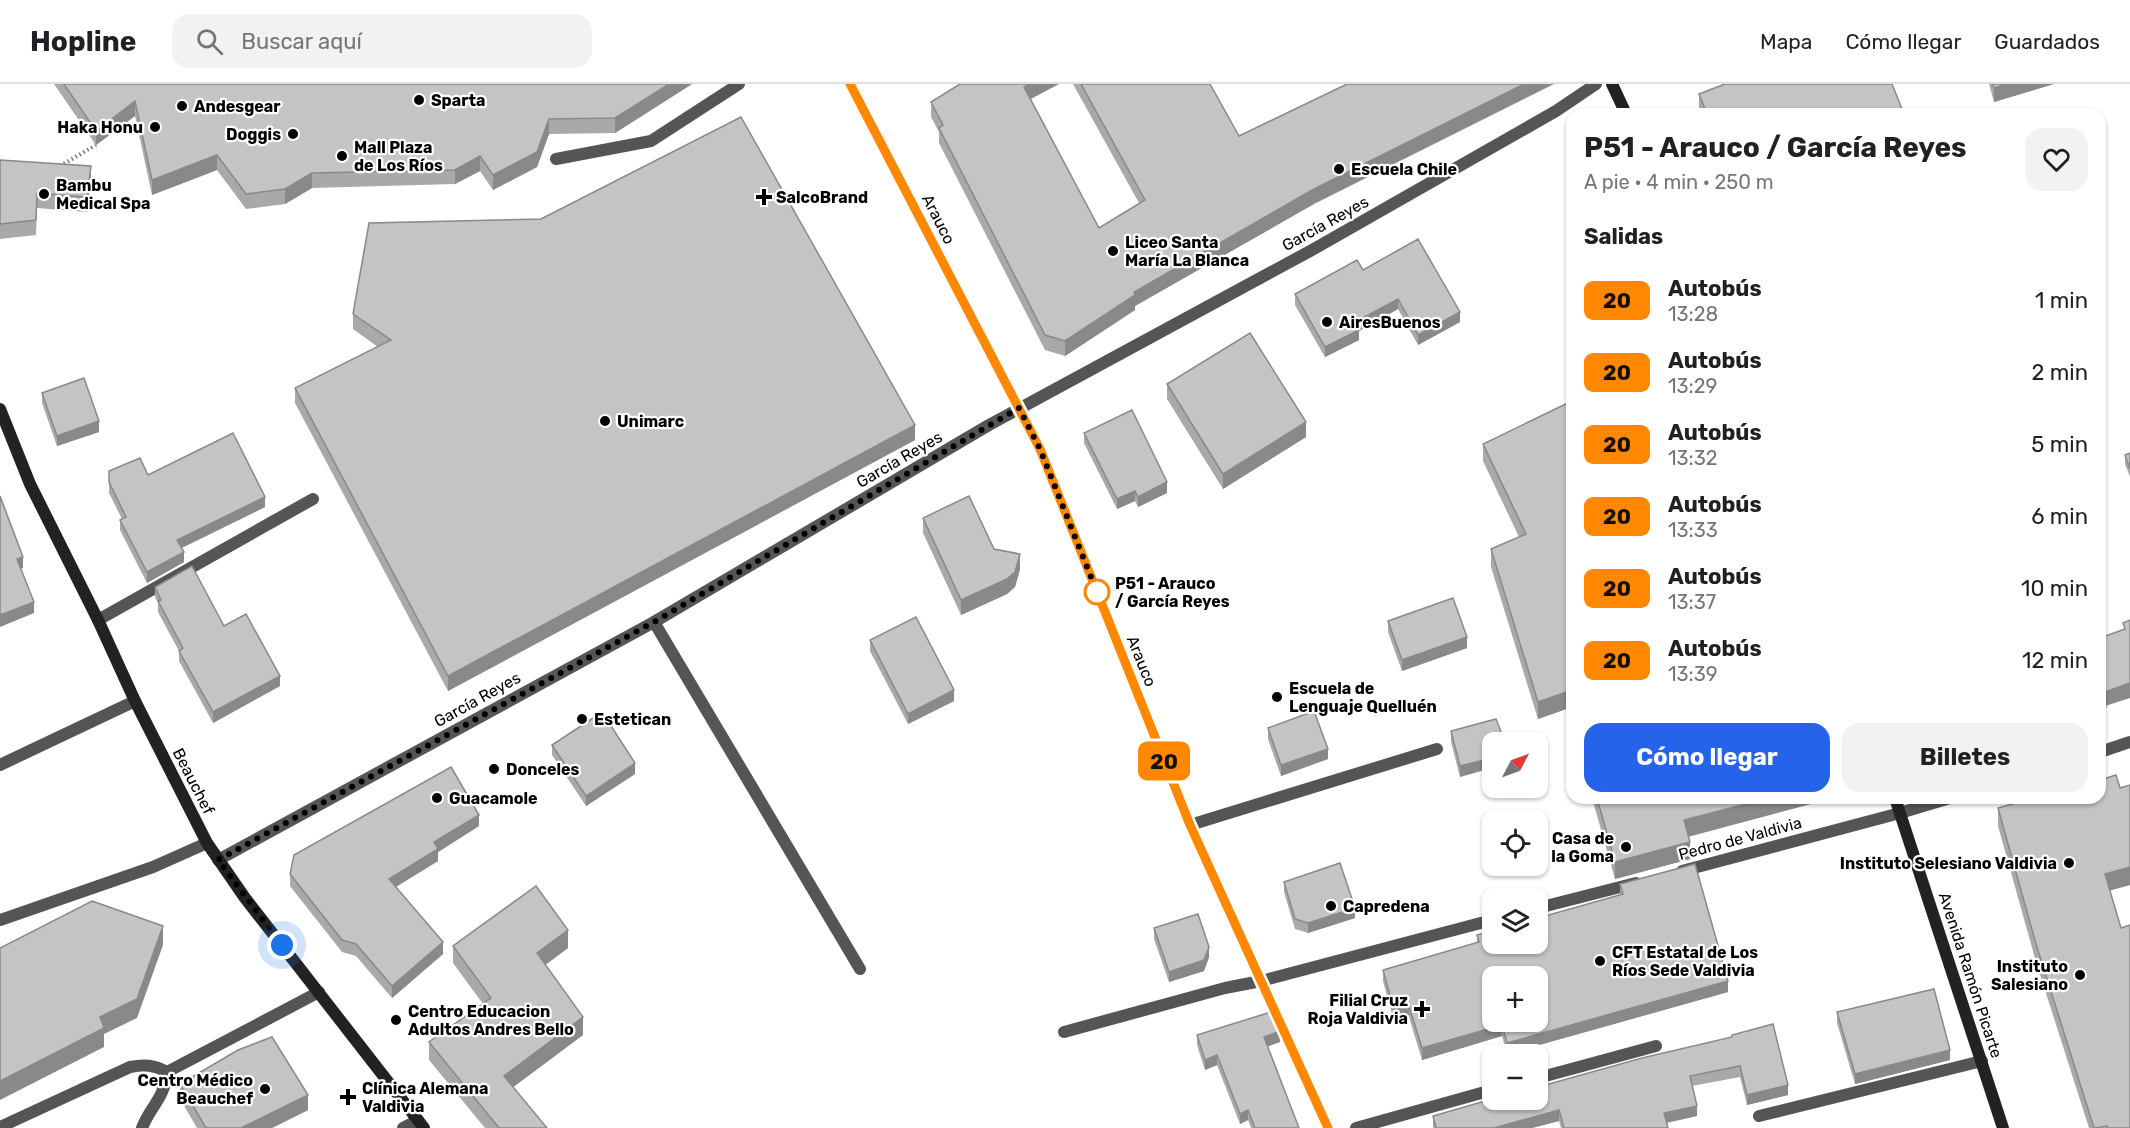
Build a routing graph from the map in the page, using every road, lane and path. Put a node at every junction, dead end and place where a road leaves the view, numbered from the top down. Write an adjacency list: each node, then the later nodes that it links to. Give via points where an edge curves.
1 (739, 84): 7 (street, via 651,141)
2 (850, 84): 9 (street, Arauco)
3 (1596, 84): 9 (street, García Reyes, via 1556,111 1312,250)
4 (1612, 84): 5 (main road)
5 (1623, 108)
6 (96, 146): 8 (path)
7 (556, 159)
8 (57, 168)
9 (1019, 408): 13 (street, García Reyes); 22 (street, Arauco, via 1040,449)
10 (0, 409): 12 (main road, Beauchef, via 30,484)
11 (314, 499): 12 (street)
12 (98, 620): 14 (main road, Beauchef)
13 (654, 622): 24 (street, García Reyes); 30 (street)
14 (135, 701): 18 (street); 23 (main road, Beauchef)
15 (2130, 742): 17 (street)
16 (1437, 749): 22 (street)
17 (2106, 750)
18 (0, 765)
19 (1897, 804): 21 (main road, Avenida Ramón Picarte)
20 (1930, 804): 21 (street, Pedro de Valdivia)
21 (1900, 813): 25 (street, Pedro de Valdivia); 35 (main road, Avenida Ramón Picarte)
22 (1190, 825): 31 (street, Arauco)
23 (207, 843): 24 (main road, Beauchef); 28 (street, via 153,867)
24 (218, 860): 32 (main road, Beauchef)
25 (1674, 873)
26 (1651, 879): 27 (street)
27 (1548, 905)
28 (0, 920)
29 (1482, 923): 31 (street)
30 (860, 969)
31 (1261, 981): 33 (street); 44 (street, Arauco)
32 (319, 992): 36 (street); 40 (main road, Beauchef)
33 (1064, 1032)
34 (1656, 1046): 37 (street)
35 (1982, 1061): 39 (street); 46 (main road, Avenida Ramón Picarte)
36 (167, 1072): 41 (street, via 144,1064 130,1067); 42 (street, via 165,1087)
37 (1548, 1075)
38 (1482, 1093): 45 (street)
39 (1759, 1116)
40 (421, 1124): 43 (street)
41 (0, 1127)
42 (142, 1128)
43 (403, 1128)
44 (1328, 1128)
45 (1356, 1128)
46 (2003, 1128)

